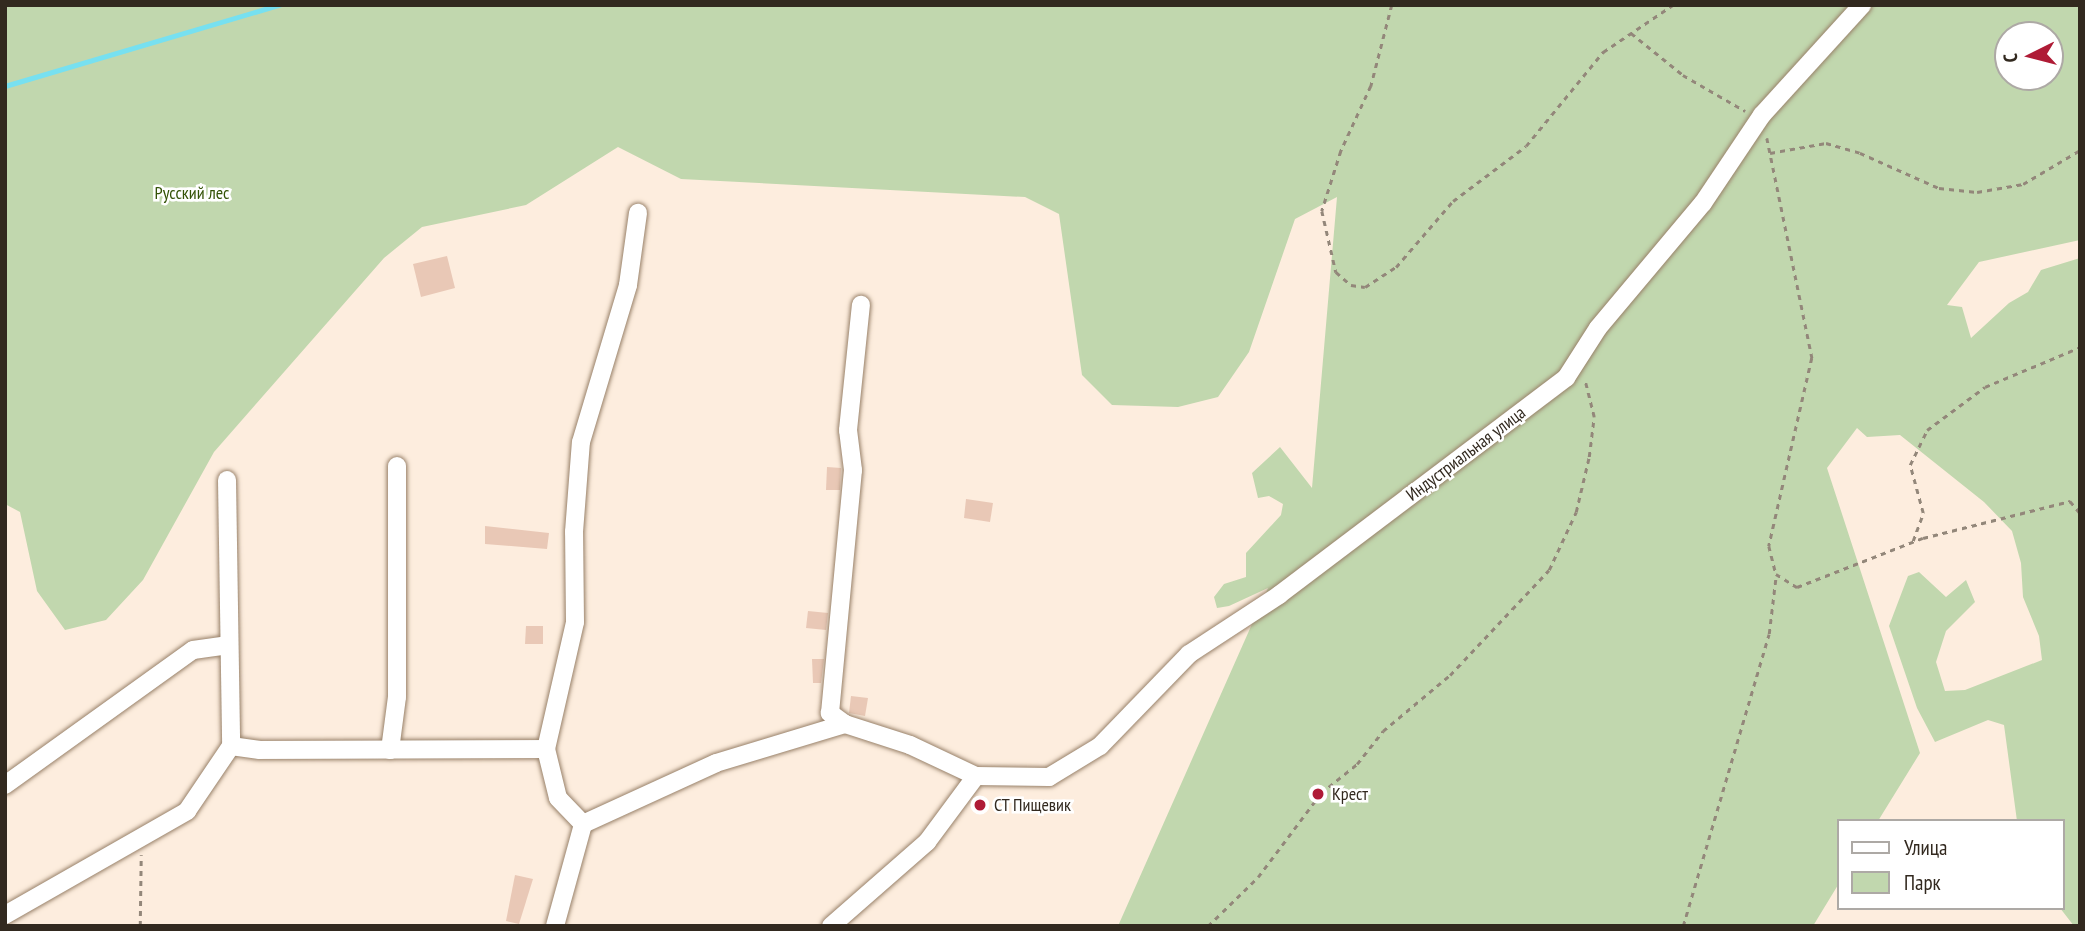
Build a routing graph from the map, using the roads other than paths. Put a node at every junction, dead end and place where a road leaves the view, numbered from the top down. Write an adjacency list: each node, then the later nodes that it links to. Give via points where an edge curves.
1 (1862, 5): 11 (street, Индустриальная улица, via 1762,115 1703,203 1555,386 1279,595 1189,654 1100,746 1048,777)
2 (638, 213): 9 (street, via 628,285 581,442 574,532 575,622)
3 (861, 305): 7 (street, via 848,430 853,470 830,713)
4 (397, 466): 10 (street, via 397,697)
5 (227, 481): 6 (street)
6 (229, 645): 8 (street); 12 (street, via 193,650)
7 (845, 724): 11 (street, via 910,745); 13 (street, via 716,763)
8 (231, 746): 10 (street); 14 (street, via 187,811)
9 (546, 749): 10 (street); 13 (street, via 558,798)
10 (390, 750)
11 (976, 776): 16 (street, via 928,842)
12 (5, 785)
13 (583, 824): 15 (street)
14 (5, 915)
15 (555, 926)
16 (831, 926)

